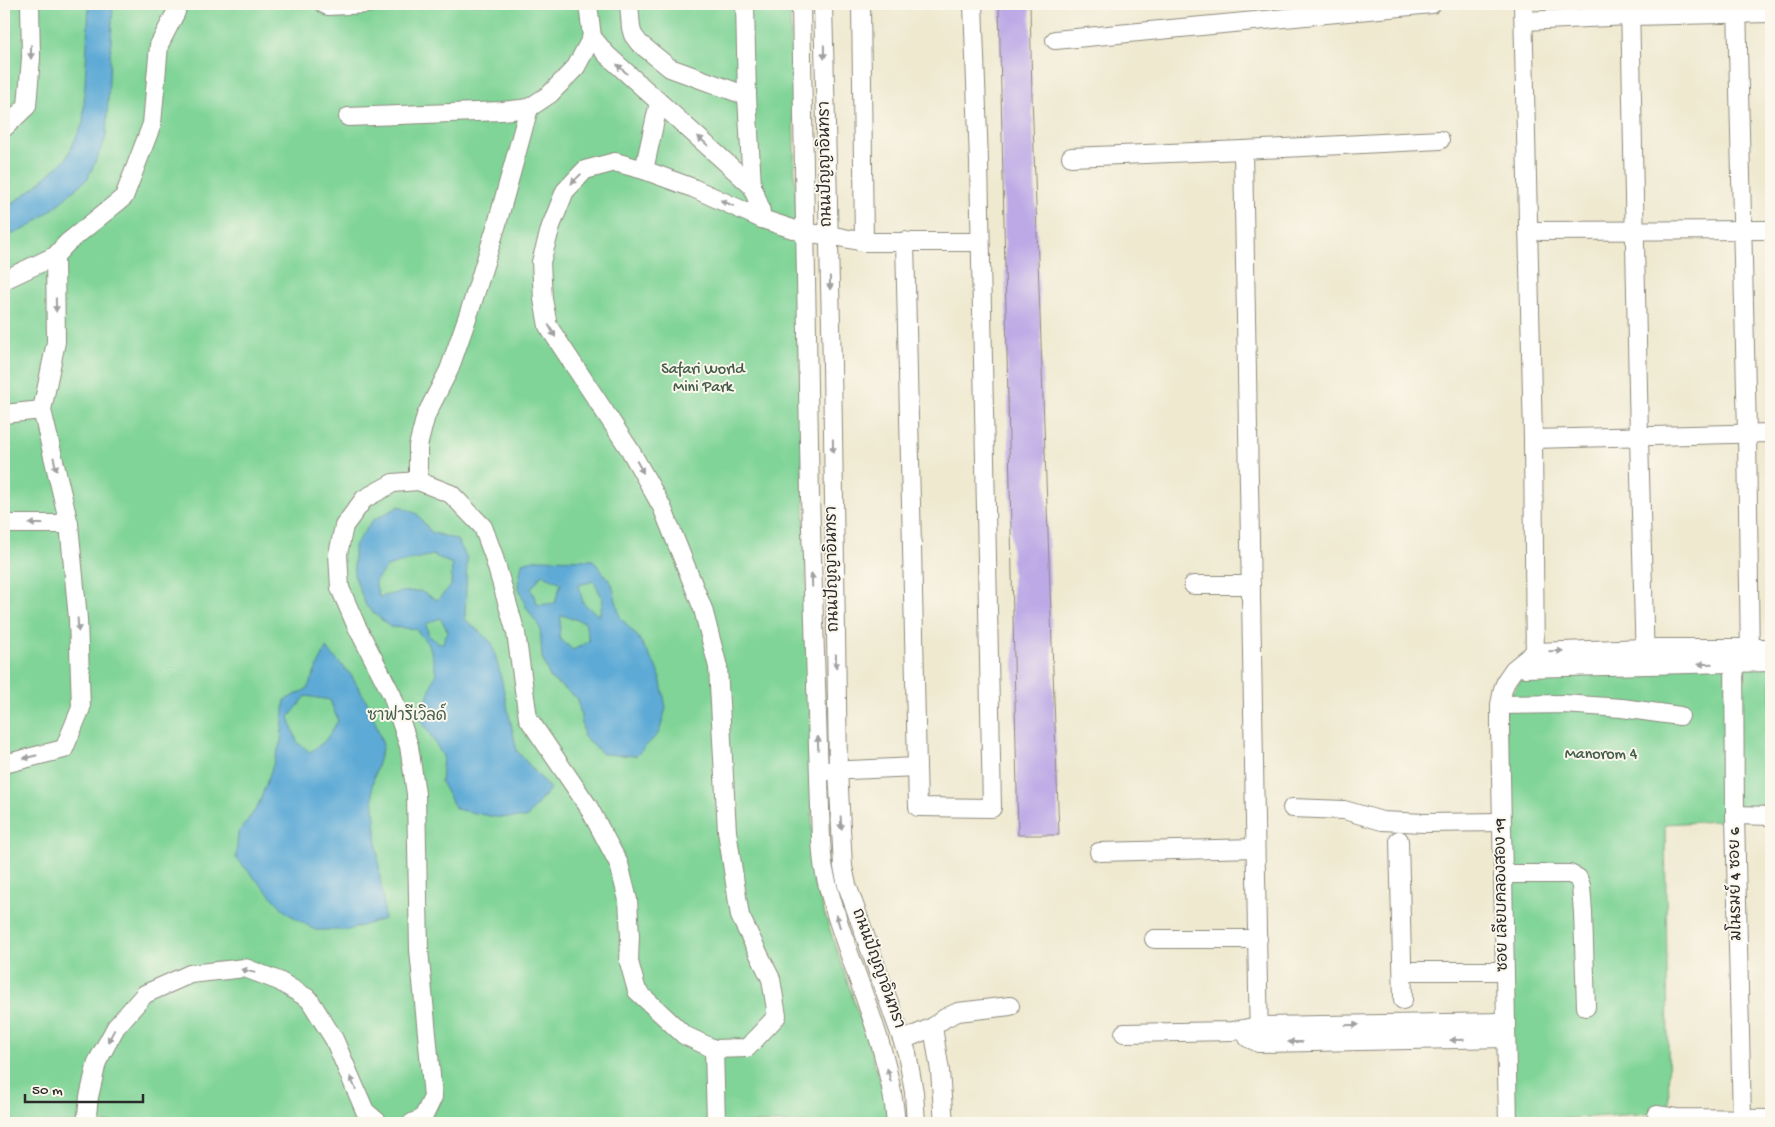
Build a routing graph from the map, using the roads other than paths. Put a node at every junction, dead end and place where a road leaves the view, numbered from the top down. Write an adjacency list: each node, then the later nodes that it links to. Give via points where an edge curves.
1 (30, 4): 24 (street, one-way to 24, via 31,58 27,106)
2 (176, 4): 40 (street, via 176,12 159,45 152,124 124,197)
3 (324, 4): 4 (street)
4 (367, 4)
5 (588, 4): 18 (street)
6 (629, 4): 20 (street, via 633,35 670,68)
7 (745, 4): 20 (street)
8 (801, 4): 35 (street, ถนนปัญญาอินทรา)
9 (823, 4): 36 (street, ถนนปัญญาอินทรา, one-way to 36)
10 (861, 4): 38 (street)
11 (973, 4): 39 (street)
12 (1432, 4): 13 (street)
13 (1317, 9): 19 (street)
14 (1737, 9): 15 (street); 17 (street); 34 (street, มโนรมย์ 4 ซอย 6)
15 (1630, 10): 16 (street); 33 (street)
16 (1523, 12): 32 (street)
17 (1771, 13)
18 (592, 37): 21 (street, one-way to 18); 22 (street, via 576,67 550,94)
19 (1055, 40)
20 (747, 96): 29 (street)
21 (658, 102): 28 (street); 29 (street, one-way to 21)
22 (529, 108): 23 (street); 48 (street, via 472,304 449,370 426,414 418,446)
23 (348, 117)
24 (4, 128)
25 (1440, 140): 26 (street)
26 (1243, 150): 27 (street); 52 (street)
27 (1070, 157)
28 (644, 170): 30 (street, one-way to 28); 84 (street, one-way to 84, via 615,162 585,170 565,191 550,226 541,262 543,298 548,326 630,450 662,507 703,609 718,668 727,831 740,916 771,979 777,1016 747,1048)
29 (752, 186): 30 (street)
30 (762, 219): 35 (street)
31 (1771, 230): 34 (street)
32 (1528, 231): 33 (street); 47 (street)
33 (1634, 231): 34 (street); 46 (street)
34 (1742, 231): 44 (street, มโนรมย์ 4 ซอย 6)
35 (805, 233): 36 (street); 63 (street, ถนนปัญญาอินทรา, one-way to 35)
36 (829, 234): 38 (street); 62 (street, ถนนปัญญาอินทรา, one-way to 62)
37 (905, 241): 38 (street); 39 (street); 61 (street)
38 (864, 242)
39 (980, 242): 61 (street, via 992,808 918,807)
40 (55, 256): 41 (street); 42 (street, one-way to 42, via 56,342)
41 (4, 280)
42 (42, 410): 43 (street); 50 (street, one-way to 50)
43 (4, 414)
44 (1747, 433): 45 (street); 46 (street); 54 (street, มโนรมย์ 4 ซอย 6)
45 (1771, 433)
46 (1638, 437): 47 (street); 55 (street)
47 (1533, 439): 56 (street)
48 (418, 481): 84 (street, via 451,494 483,527 516,633 528,718 588,806 619,864 628,900 629,962 637,991 684,1035); 90 (street, via 393,483 364,499 344,526 338,554 340,588 392,695 409,746 416,794 419,950 433,1097 423,1118)
49 (4, 524): 50 (street, one-way to 49)
50 (69, 524): 60 (street, one-way to 60, via 78,619 81,708 64,749)
51 (1193, 585): 52 (street)
52 (1251, 585): 69 (street)
53 (1771, 648): 54 (street)
54 (1742, 655): 55 (street); 57 (street); 65 (street, มโนรมย์ 4 ซอย 6)
55 (1645, 656): 56 (street)
56 (1535, 659): 58 (street, ซอย เลียบคลองสอง 19, via 1514,669 1503,689)
57 (1771, 662)
58 (1500, 705): 59 (street, via 1563,704); 67 (street, ซอย เลียบคลองสอง 19)
59 (1680, 716)
60 (4, 764)
61 (917, 767): 62 (street)
62 (838, 769): 63 (street); 83 (street, ถนนปัญญาอินทรา, one-way to 83, via 843,867 847,885)
63 (818, 772): 92 (street, ถนนปัญญาอินทรา, one-way to 63, via 882,1051 824,872)
64 (1292, 808): 67 (street, via 1344,810 1382,821)
65 (1735, 815): 66 (street); 87 (street, มโนรมย์ 4 ซอย 6)
66 (1771, 816)
67 (1502, 822): 71 (street, ซอย เลียบคลองสอง 19)
68 (1399, 840): 74 (street)
69 (1255, 848): 70 (street); 73 (street)
70 (1099, 852)
71 (1503, 874): 75 (street, ซอย เลียบคลองสอง 19); 78 (street, via 1570,874 1578,878 1583,912)
72 (1154, 939): 73 (street)
73 (1258, 939): 82 (street)
74 (1403, 971): 75 (street); 76 (street)
75 (1504, 971): 80 (street, ซอย เลียบคลองสอง 19)
76 (1403, 1000)
77 (1010, 1006): 79 (street, via 958,1012)
78 (1586, 1007)
79 (933, 1027): 83 (street); 94 (street)
80 (1506, 1030): 82 (street); 95 (street, ซอย เลียบคลองสอง 19)
81 (1124, 1033): 82 (street, via 1233,1031)
82 (1259, 1034)
83 (903, 1040): 93 (street, ถนนปัญญาอินทรา, via 914,1092)
84 (714, 1050): 91 (street)
85 (1657, 1115): 87 (street)
86 (1771, 1119): 87 (street)
87 (1742, 1120)
88 (86, 1123): 89 (street, one-way to 88, via 366,1111 334,1039 308,999 279,981 245,968 190,974 145,994 116,1027 97,1062)
89 (379, 1123)
90 (412, 1123)
91 (716, 1123)
92 (896, 1123)
93 (916, 1123)
94 (944, 1123)
95 (1508, 1123)

